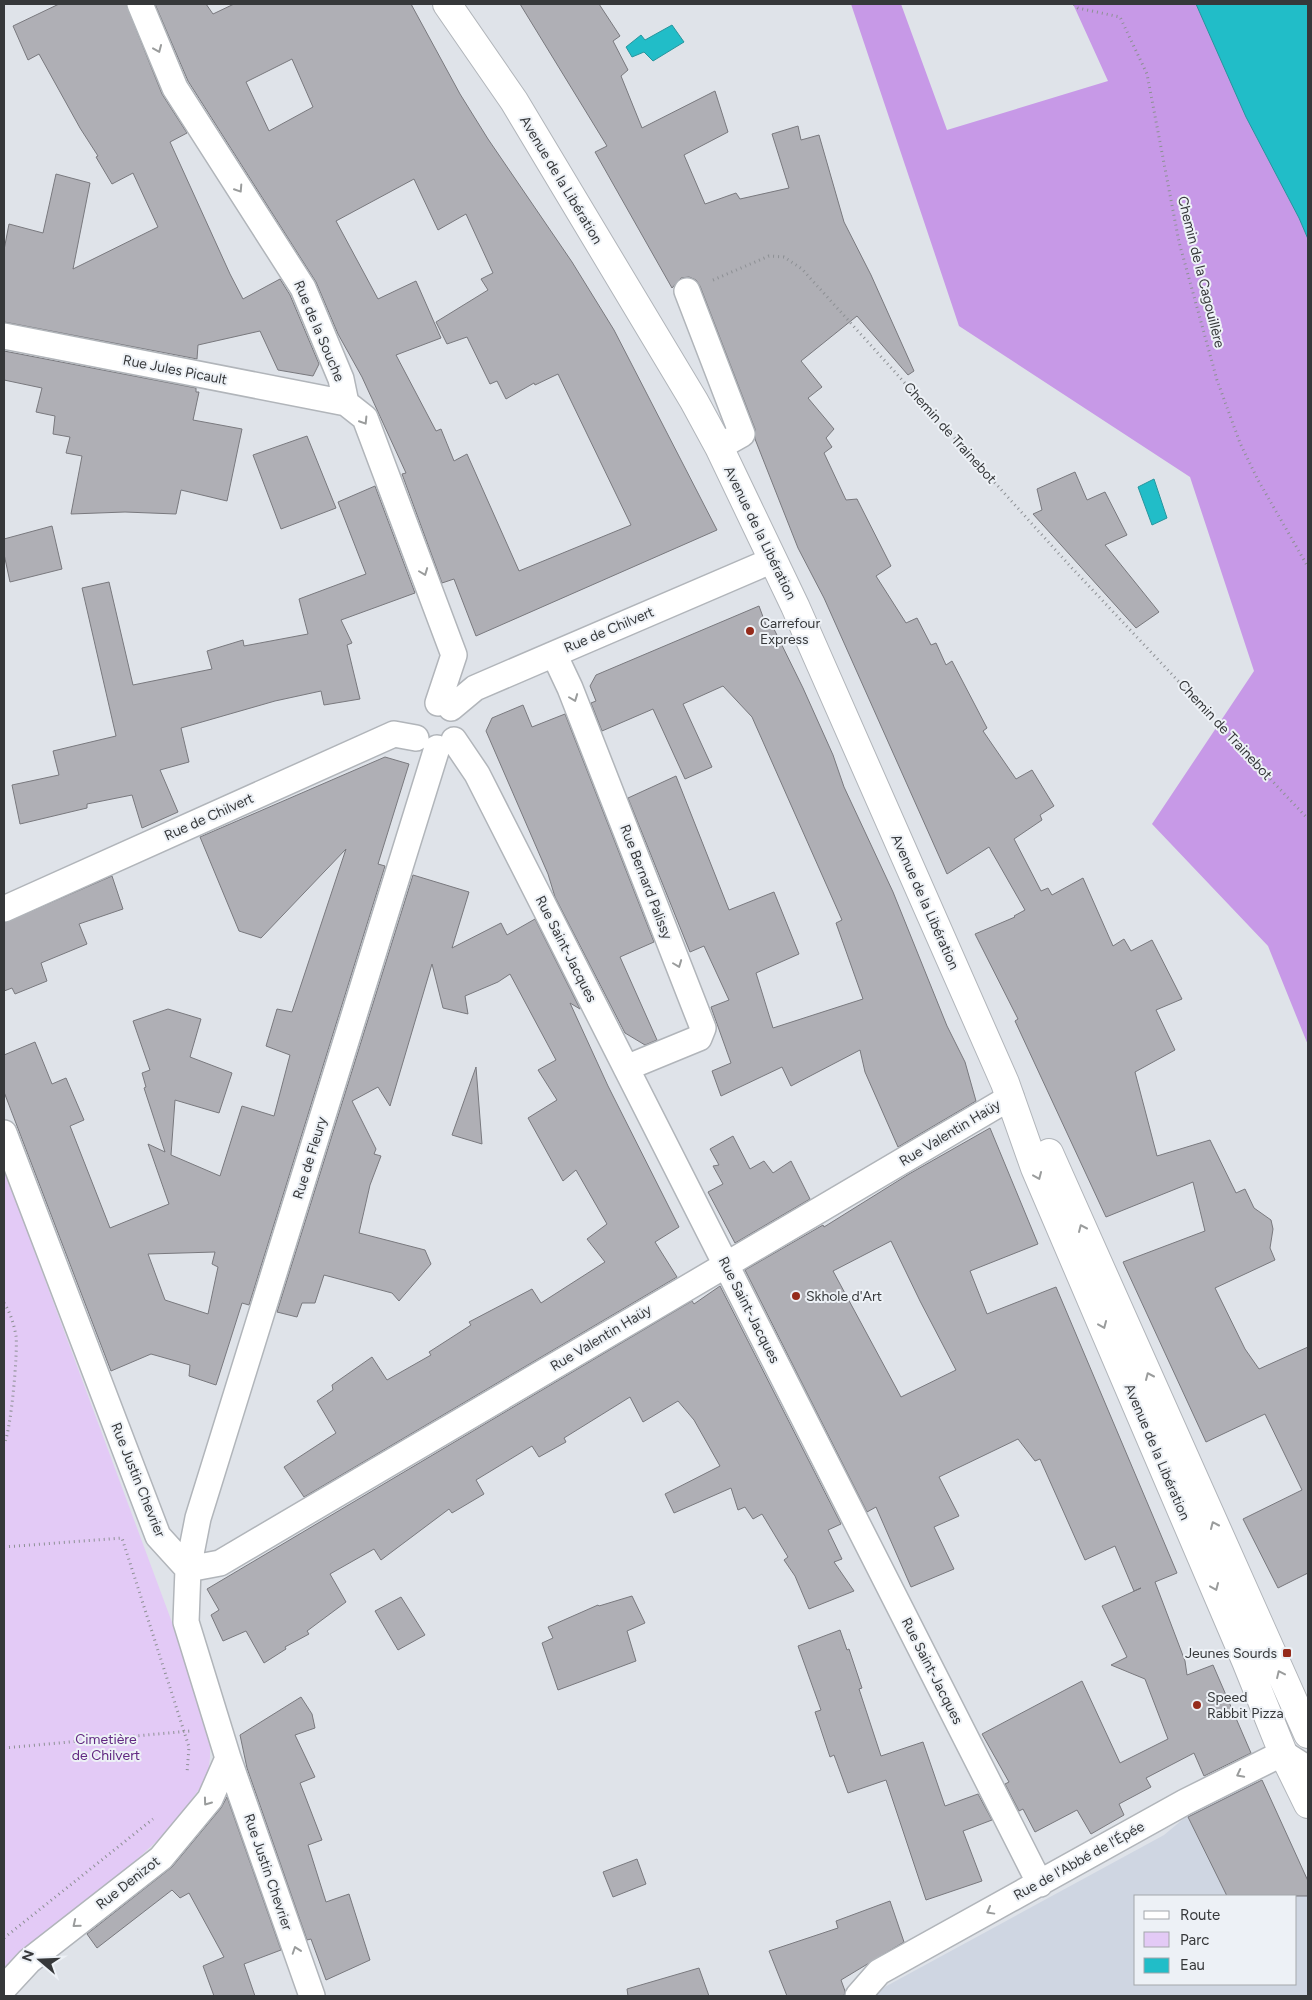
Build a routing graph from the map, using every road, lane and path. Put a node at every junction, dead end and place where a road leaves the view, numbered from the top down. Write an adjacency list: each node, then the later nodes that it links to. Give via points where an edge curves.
1 (140, 4): 8 (street, Rue de la Souche, one-way to 8, via 175,88 303,288 341,379)
2 (447, 4): 5 (main road, Avenue de la Libération)
3 (466, 4): 5 (main road, Avenue de la Libération)
4 (1074, 4): 11 (path, Chemin de la Cagouillère, via 1078,8 1120,17 1147,74 1179,242 1217,380 1254,473)
5 (514, 101): 9 (main road, Avenue de la Libération)
6 (686, 292): 9 (street, via 742,434); 14 (path, Chemin de Trainebot, via 769,256 784,257 802,269 1070,566)
7 (4, 336): 8 (street, Rue Jules Picault)
8 (346, 403): 13 (street, one-way to 13, via 365,418 454,655)
9 (719, 447): 10 (main road, Avenue de la Libération)
10 (773, 560): 12 (street, Rue de Chilvert); 17 (main road, Avenue de la Libération)
11 (1308, 568)
12 (554, 654): 13 (street, Rue de Chilvert, via 476,688); 16 (street, Rue Bernard Palissy, one-way to 16, via 703,1028 699,1038)
13 (433, 723): 15 (street, Rue de Chilvert, via 394,734); 16 (street, Rue Saint-Jacques, via 477,774); 23 (street, Rue de Fleury, via 198,1518)
14 (1308, 819)
15 (4, 909)
16 (626, 1068): 19 (street, Rue Saint-Jacques)
17 (1011, 1097): 19 (street, Rue Valentin Haüy); 26 (main road, Avenue de la Libération, one-way to 17, via 1049,1153); 28 (main road, Avenue de la Libération, one-way to 28, via 1035,1168)
18 (4, 1133): 23 (street, Rue Justin Chevrier, via 158,1536)
19 (726, 1265): 23 (street, Rue Valentin Haüy, via 220,1563); 34 (street, Rue Saint-Jacques)
20 (4, 1303): 21 (path, via 16,1337 10,1429)
21 (4, 1444)
22 (4, 1546): 25 (path, via 122,1538)
23 (188, 1569): 24 (street, Rue Justin Chevrier, via 186,1622)
24 (216, 1722): 25 (path); 29 (street, Rue Justin Chevrier)
25 (183, 1733): 27 (path); 31 (path, via 189,1747)
26 (1308, 1734)
27 (4, 1748)
28 (1284, 1753): 30 (street); 32 (main road, Avenue de la Libération); 34 (street, Rue de l'Abbé de l'Épée, one-way to 34, via 1184,1802)
29 (228, 1758): 36 (street, Rue Denizot, one-way to 36, via 210,1799 161,1858 29,1961); 37 (street, Rue Justin Chevrier, one-way to 29)
30 (1308, 1769)
31 (184, 1782)
32 (1308, 1804)
33 (158, 1814): 35 (path)
34 (1040, 1884): 38 (street, Rue de l'Abbé de l'Épée, one-way to 38, via 879,1972)
35 (4, 1938)
36 (4, 1988)
37 (312, 1996)
38 (858, 1996)

